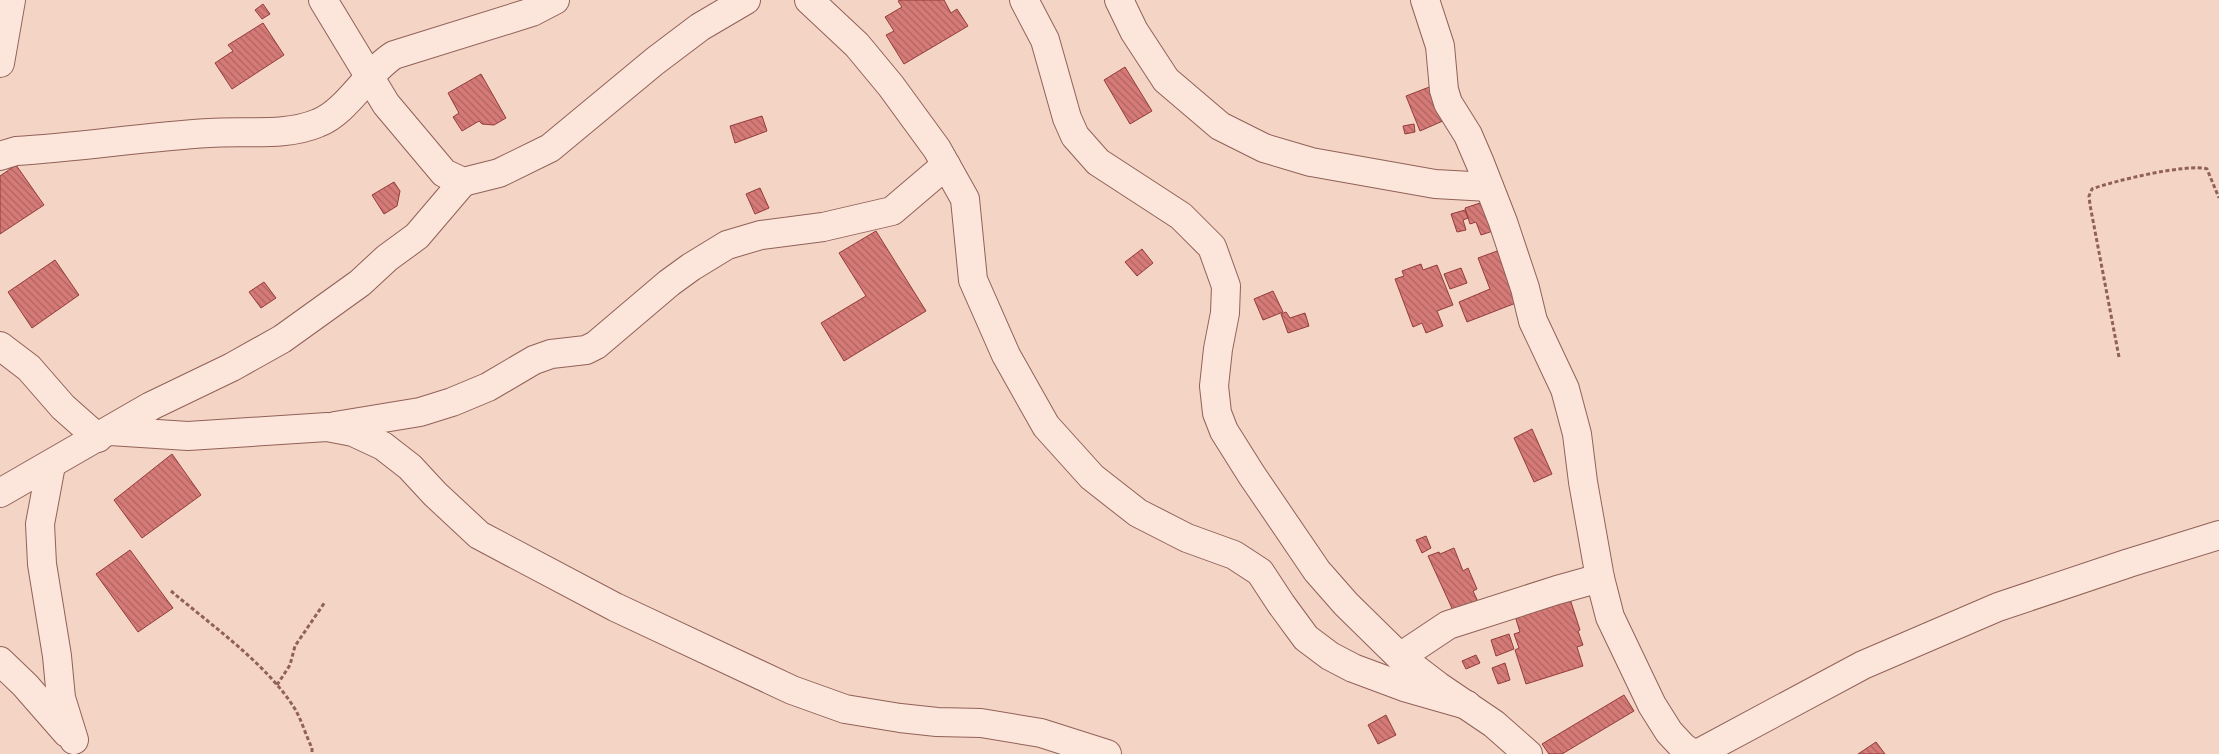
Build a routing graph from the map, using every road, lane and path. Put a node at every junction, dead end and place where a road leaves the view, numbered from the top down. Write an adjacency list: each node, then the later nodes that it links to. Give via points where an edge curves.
1 (11, 0): 9 (street)
2 (323, 0): 10 (street)
3 (555, 0): 10 (street, via 532,12 394,55 380,64)
4 (746, 0): 13 (street, via 692,32 550,148 500,173)
5 (809, 0): 12 (street, via 857,45 891,86)
6 (1024, 0): 26 (street, via 1044,40 1075,136 1098,162 1181,216 1212,246 1226,286 1214,386 1217,413 1224,431 1317,571)
7 (1119, 0): 14 (street, via 1134,31 1166,80 1220,126 1264,148 1311,162 1435,184)
8 (1425, 0): 14 (street, via 1440,46 1448,103 1468,135)
9 (0, 63)
10 (370, 77): 11 (street, via 331,117 300,129 208,133 16,151); 13 (street, via 386,104 444,173)
11 (0, 156)
12 (946, 165): 18 (street, via 892,211 762,235 727,246 690,267 586,350 551,354 534,360 488,387 420,412); 29 (street, via 965,199 972,280 1006,355 1046,426 1092,477 1138,513 1187,538 1234,555 1260,572 1306,638 1330,656 1404,687)
13 (463, 182): 19 (street, via 417,236 360,283 282,338)
14 (1489, 187): 23 (street, via 1525,288 1533,321 1565,389 1577,434 1582,482)
15 (2219, 198): 17 (path, via 2207,169 2199,166 2092,189 2090,205)
16 (0, 346): 19 (street, via 29,368 63,407)
17 (2119, 358)
18 (327, 427): 19 (street, via 204,436); 32 (street, via 353,432 383,446 410,467 434,494 480,535 615,608 792,690 845,709 937,722 981,723 1041,733)
19 (104, 434): 20 (street)
20 (51, 465): 21 (street); 30 (street, via 40,524 42,564 61,698)
21 (0, 493)
22 (2219, 535): 34 (street, via 2129,562 1998,608 1863,665)
23 (1600, 578): 26 (street, via 1448,625); 34 (street, via 1610,617 1652,705 1669,732)
24 (171, 591): 28 (path)
25 (325, 602): 28 (path, via 295,646 290,665)
26 (1400, 657): 29 (street)
27 (0, 661): 30 (street)
28 (277, 685): 31 (path, via 296,711)
29 (1467, 705): 33 (street)
30 (80, 747)
31 (312, 754)
32 (1107, 754)
33 (1528, 754)
34 (1695, 754)

